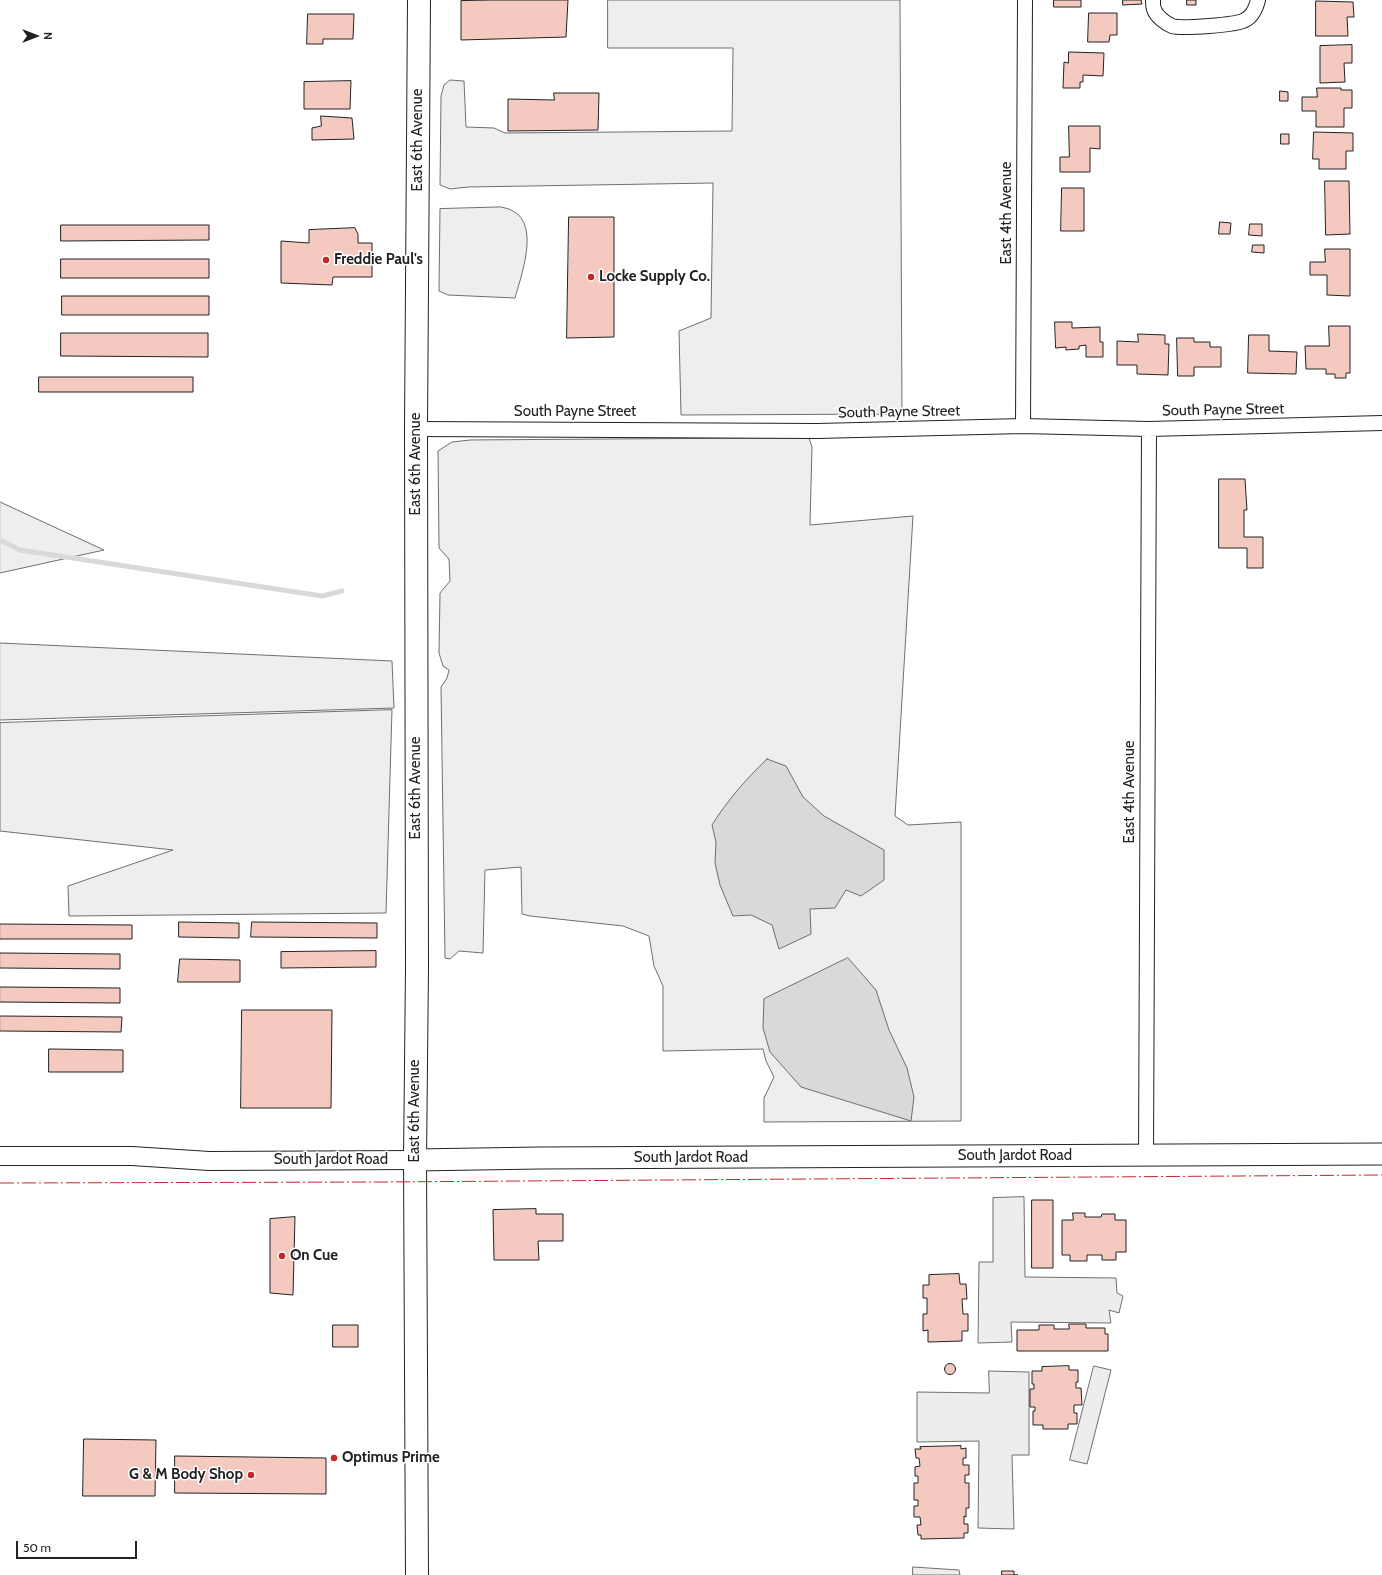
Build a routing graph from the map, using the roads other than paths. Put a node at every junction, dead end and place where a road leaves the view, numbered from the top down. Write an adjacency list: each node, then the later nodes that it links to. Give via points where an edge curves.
1 (419, 0): 7 (main road, East 6th Avenue)
2 (1025, 0): 6 (street, East 4th Avenue)
3 (1153, 0): 4 (street, via 1154,10 1161,19 1172,26 1182,26 1233,24 1246,20 1255,11)
4 (1258, 0)
5 (1382, 423): 8 (street, South Payne Street)
6 (1023, 426): 7 (street, South Payne Street, via 818,431); 8 (street, South Payne Street)
7 (416, 428): 12 (main road, East 6th Avenue)
8 (1149, 429): 10 (street, East 4th Avenue)
9 (1382, 1154): 10 (main road, South Jardot Road)
10 (1146, 1155): 12 (main road, South Jardot Road)
11 (0, 1156): 12 (street, South Jardot Road, via 132,1156 209,1161)
12 (415, 1160): 13 (main road, East 6th Avenue)
13 (417, 1575)

